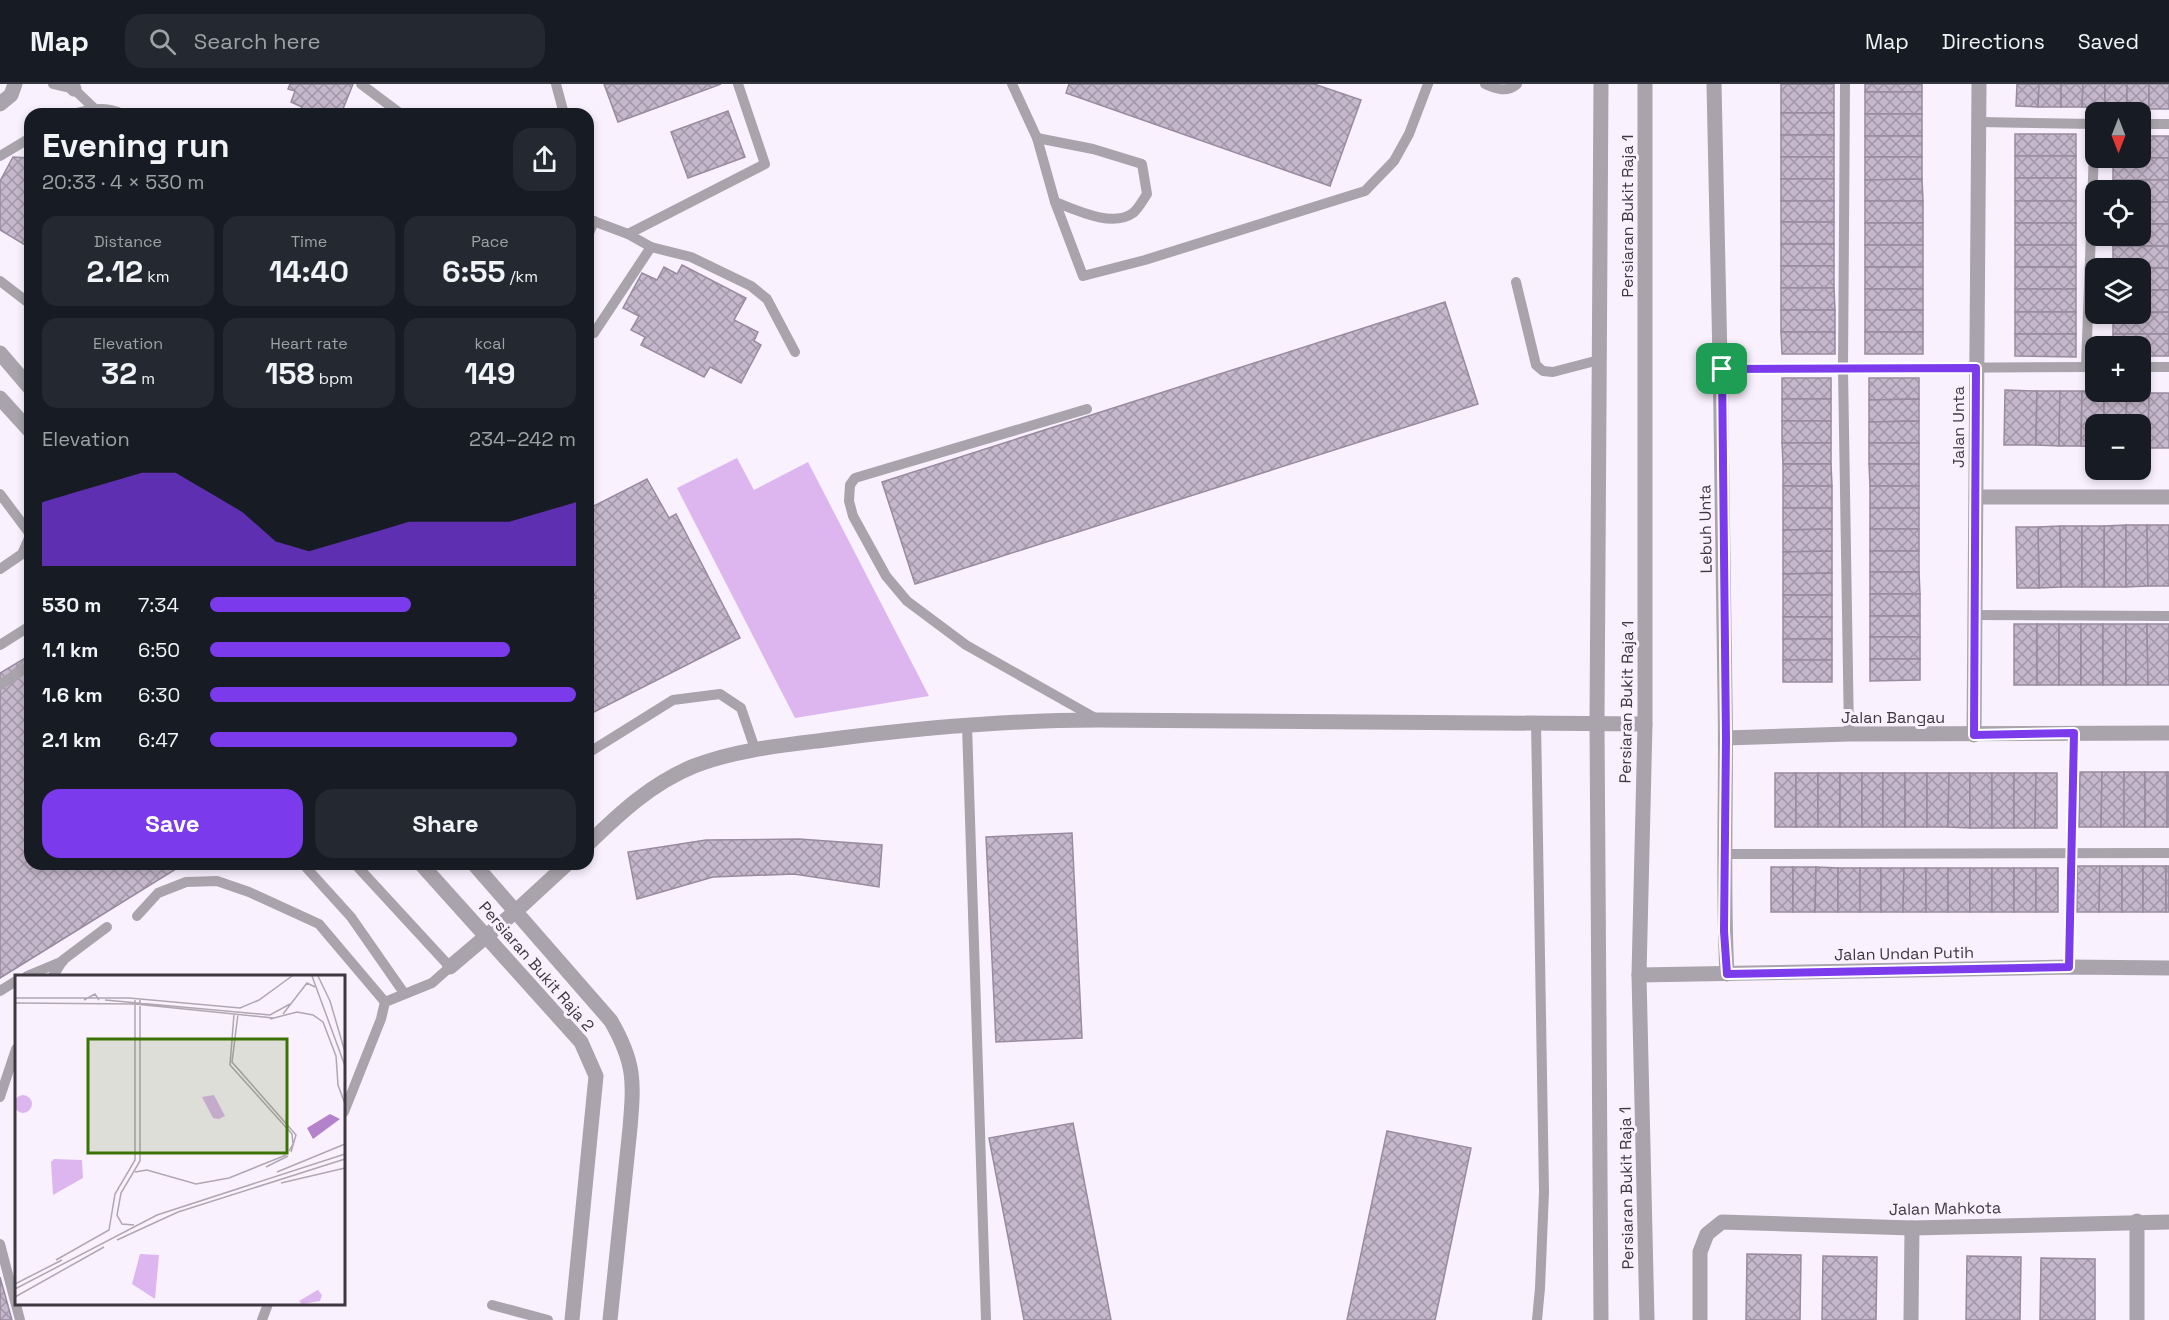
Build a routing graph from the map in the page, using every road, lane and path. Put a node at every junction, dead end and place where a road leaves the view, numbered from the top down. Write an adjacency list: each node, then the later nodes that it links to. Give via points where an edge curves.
1 (15, 84): 2 (lane); 17 (street, via 11,95)
2 (20, 84)
3 (53, 84): 16 (lane)
4 (361, 84): 19 (lane)
5 (556, 84): 20 (lane)
6 (738, 84): 31 (lane, via 765,164)
7 (1012, 84): 25 (lane)
8 (1428, 84): 29 (lane, via 1394,161 1365,191 1335,202 1083,276)
9 (1485, 84): 10 (lane, via 1508,90)
10 (1517, 84)
11 (1601, 84): 40 (street, Persiaran Bukit Raja 1)
12 (1645, 84): 66 (street, Persiaran Bukit Raja 1)
13 (1714, 84): 45 (street, Lebuh Unta)
14 (1845, 84): 46 (lane)
15 (1979, 84): 21 (street, Jalan Unta)
16 (73, 87): 18 (lane)
17 (0, 105)
18 (94, 108)
19 (393, 108)
20 (562, 108)
21 (1978, 122): 22 (lane); 44 (street, Jalan Unta)
22 (2085, 124)
23 (2151, 124): 24 (lane)
24 (2169, 124)
25 (1037, 138): 29 (lane); 29 (lane, via 1093,149 1142,165 1147,194 1133,213 1118,219 1091,216)
26 (24, 142): 27 (lane)
27 (0, 156)
28 (2094, 168): 37 (lane)
29 (1055, 202)
30 (594, 221): 31 (lane)
31 (628, 234): 32 (lane)
32 (651, 247): 36 (lane); 38 (lane, via 691,256 751,286 767,299)
33 (0, 281): 35 (lane)
34 (1516, 282): 40 (lane, via 1536,365 1553,372)
35 (24, 299)
36 (594, 333)
37 (2092, 336)
38 (795, 352)
39 (0, 353): 47 (street)
40 (1599, 360): 65 (street, Persiaran Bukit Raja 1)
41 (2085, 367): 44 (lane)
42 (2151, 367): 43 (lane)
43 (2169, 367)
44 (1976, 368): 46 (lane); 52 (street, Jalan Unta)
45 (1722, 369): 46 (lane); 72 (street, Lebuh Unta)
46 (1843, 369): 70 (lane)
47 (24, 381)
48 (0, 398): 50 (street)
49 (1087, 409): 63 (lane, via 855,478 850,485 849,501 853,516 886,576 908,601 966,645)
50 (24, 424)
51 (0, 494): 54 (lane)
52 (1976, 496): 53 (street); 57 (street, Jalan Unta)
53 (2169, 497)
54 (24, 527)
55 (24, 550): 56 (lane)
56 (0, 569)
57 (1974, 615): 58 (lane); 71 (street, Jalan Unta)
58 (2169, 616)
59 (24, 630): 60 (lane)
60 (0, 645)
61 (24, 669): 62 (lane)
62 (0, 685)
63 (1097, 720): 64 (street); 67 (street)
64 (1536, 722): 65 (street); 115 (lane, via 1544,1192)
65 (1597, 723): 66 (street); 116 (street, Persiaran Bukit Raja 1)
66 (1645, 724): 95 (street, Persiaran Bukit Raja 1)
67 (967, 726): 74 (street); 114 (lane)
68 (2074, 733): 69 (street, Jalan Bangau); 71 (street, Jalan Bangau); 76 (lane)
69 (2169, 733)
70 (1849, 734): 71 (street, Jalan Bangau); 72 (street, Jalan Bangau)
71 (1974, 735)
72 (1726, 738): 78 (street, Lebuh Unta)
73 (594, 749): 74 (lane, via 673,700 720,694 741,708)
74 (755, 749): 75 (street, via 694,766 650,789)
75 (594, 839)
76 (2072, 853): 77 (lane); 78 (lane); 90 (lane)
77 (2169, 853)
78 (1725, 854): 92 (street, Lebuh Unta)
79 (308, 870): 98 (lane, via 351,917)
80 (361, 870): 89 (lane)
81 (427, 870): 87 (street, Persiaran Bukit Raja 2)
82 (479, 870): 84 (street, Persiaran Bukit Raja 2)
83 (560, 870): 84 (street)
84 (516, 911): 87 (street); 113 (street, Persiaran Bukit Raja 2, via 611,1022 632,1070 633,1096)
85 (137, 916): 99 (lane, via 158,893 186,882 228,884 319,924)
86 (107, 927): 88 (lane)
87 (488, 937): 89 (street); 112 (street, Persiaran Bukit Raja 2, via 581,1042 596,1076)
88 (63, 960): 93 (lane); 94 (lane)
89 (450, 967): 98 (lane, via 432,982)
90 (2069, 967): 91 (street, Jalan Undan Putih); 92 (street, Jalan Undan Putih)
91 (2169, 968)
92 (1727, 974): 95 (street, Jalan Undan Putih)
93 (29, 975)
94 (54, 975)
95 (1639, 975): 117 (street, Persiaran Bukit Raja 1)
96 (15, 982): 97 (lane)
97 (0, 991)
98 (404, 993): 99 (lane)
99 (385, 1002): 102 (lane)
100 (15, 1052): 101 (lane)
101 (0, 1097)
102 (345, 1109)
103 (2137, 1221): 104 (street, Jalan Mahkota); 105 (street, Jalan Mahkota); 120 (street)
104 (2169, 1222)
105 (1912, 1228): 118 (street, Jalan Mahkota, via 1722,1222 1707,1234 1700,1252); 119 (street)
106 (0, 1244): 109 (lane)
107 (268, 1305): 110 (lane)
108 (492, 1305): 111 (lane)
109 (20, 1320)
110 (262, 1320)
111 (548, 1320)
112 (572, 1320)
113 (610, 1320)
114 (986, 1320)
115 (1537, 1320)
116 (1601, 1320)
117 (1647, 1320)
118 (1700, 1320)
119 (1911, 1320)
120 (2138, 1320)

